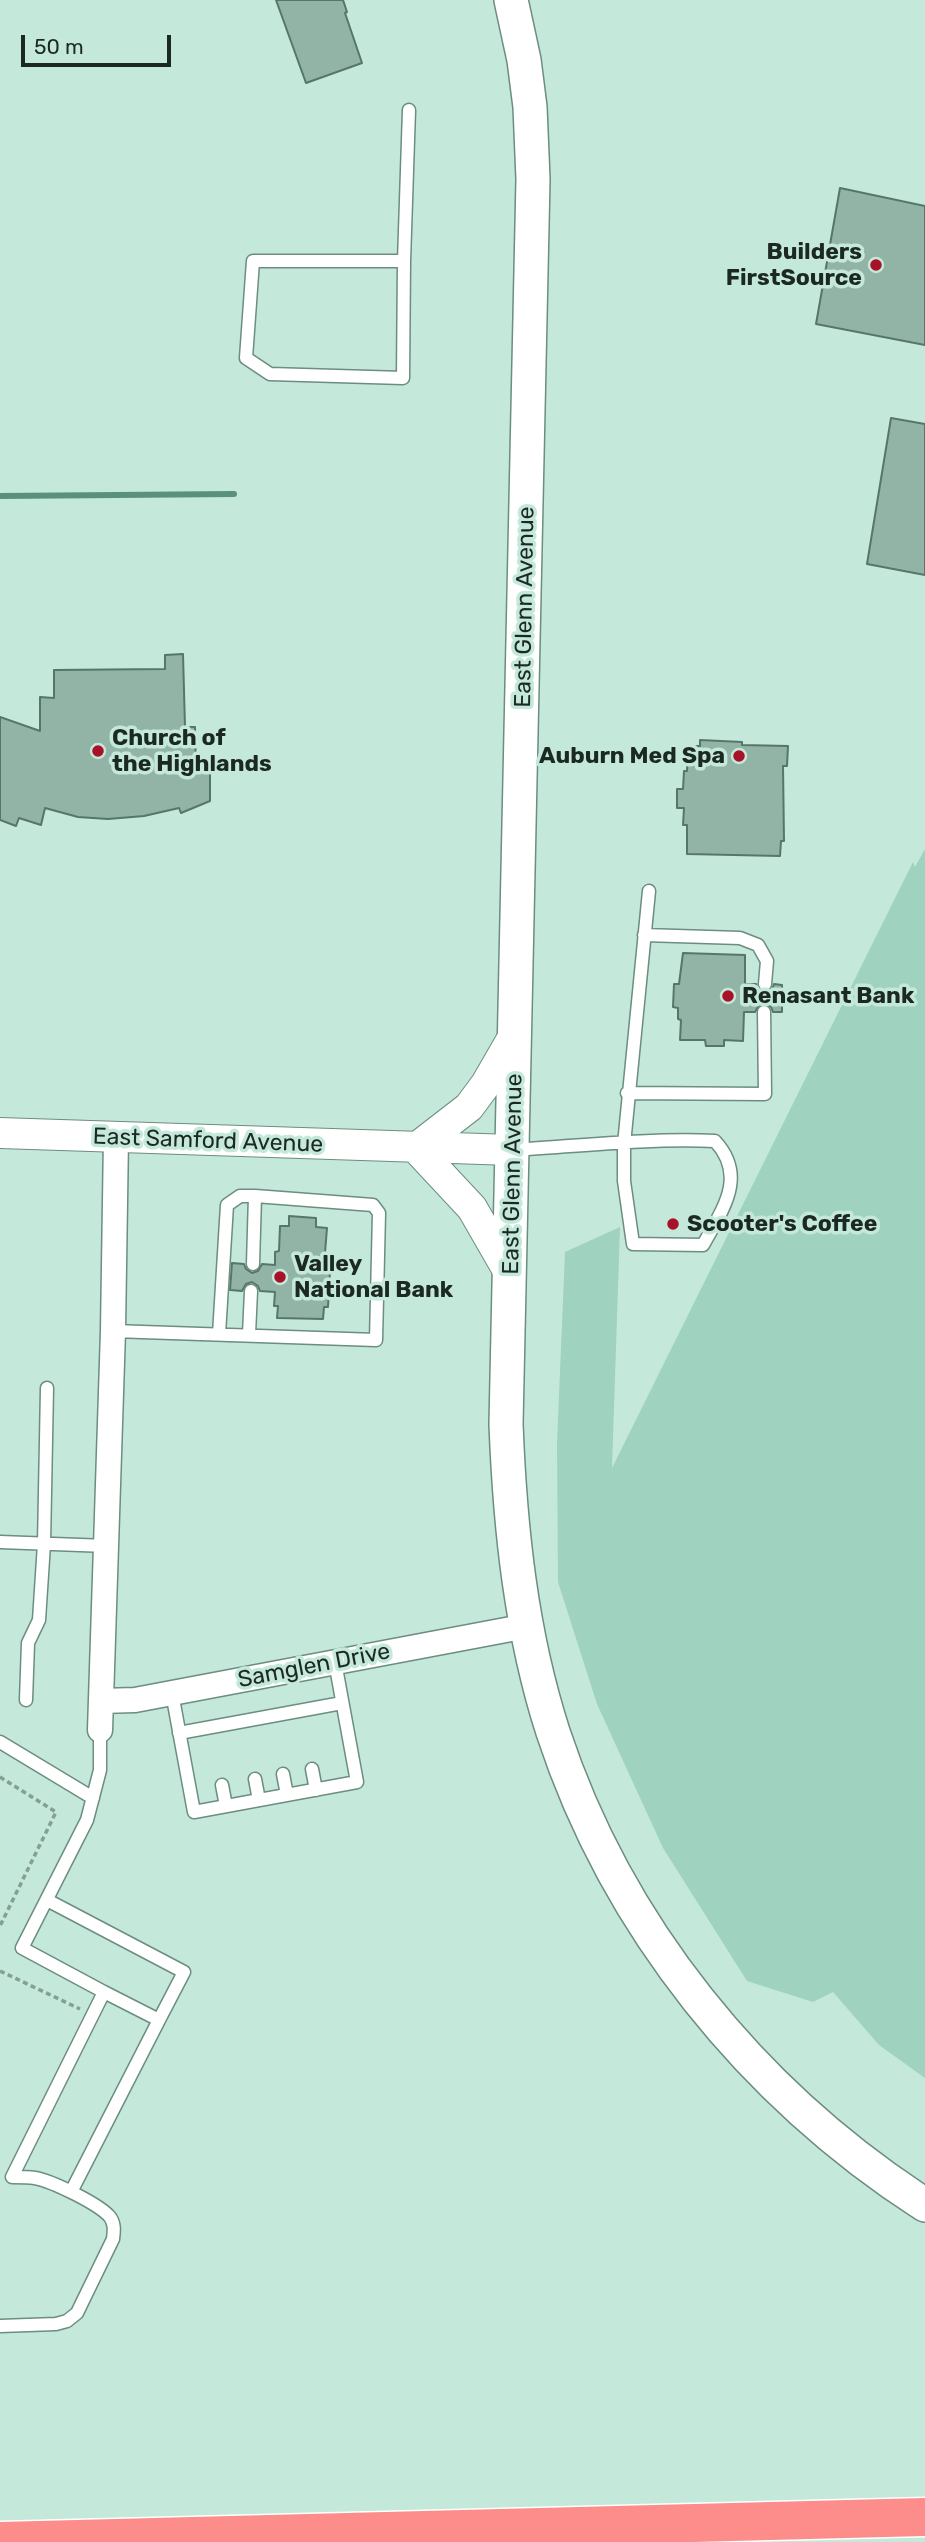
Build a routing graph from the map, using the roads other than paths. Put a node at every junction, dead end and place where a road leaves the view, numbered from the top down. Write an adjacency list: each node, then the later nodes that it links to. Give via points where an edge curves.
1 (511, 0): 8 (main road, East Glenn Avenue, via 528,92 533,179)
2 (409, 110): 3 (lane)
3 (404, 261): 3 (lane, via 253,261 246,358 270,374 404,378)
4 (649, 891): 5 (lane)
5 (644, 935): 6 (lane, via 740,938 758,945 766,961); 9 (lane)
6 (765, 984)
7 (764, 1012): 9 (lane, via 765,1094)
8 (516, 1031): 13 (street, via 469,1107); 14 (main road, East Glenn Avenue)
9 (627, 1093): 12 (lane)
10 (0, 1133): 11 (street, East Samford Avenue)
11 (116, 1138): 13 (street, East Samford Avenue); 19 (street)
12 (624, 1144): 12 (lane, via 632,1244 703,1245 732,1183 725,1152 715,1141); 14 (lane)
13 (416, 1148): 14 (street, East Samford Avenue); 17 (street, via 472,1208)
14 (512, 1150): 17 (main road, East Glenn Avenue)
15 (255, 1196): 16 (lane); 20 (lane, via 240,1196 227,1205); 21 (lane, via 373,1205 379,1213 376,1339)
16 (253, 1264)
17 (510, 1274): 26 (main road, East Glenn Avenue, via 508,1479)
18 (251, 1291): 21 (lane)
19 (114, 1331): 20 (lane); 25 (street)
20 (219, 1334): 21 (lane)
21 (248, 1334)
22 (47, 1388): 24 (lane)
23 (0, 1542): 24 (lane)
24 (44, 1544): 25 (lane); 29 (lane, via 39,1620 28,1643)
25 (107, 1546): 30 (street)
26 (527, 1626): 27 (street, Samglen Drive); 49 (main road, East Glenn Avenue, via 553,1731 570,1776 610,1863 659,1946 717,2024 783,2094 857,2158)
27 (335, 1662): 28 (street, Samglen Drive); 31 (lane)
28 (172, 1693): 30 (street, Samglen Drive); 33 (lane)
29 (26, 1700)
30 (101, 1701): 32 (street)
31 (342, 1703): 33 (lane, via 303,1717 213,1734); 39 (lane, via 357,1782)
32 (100, 1730): 41 (lane, via 100,1770)
33 (179, 1733): 43 (lane, via 194,1812)
34 (0, 1742): 41 (lane)
35 (312, 1769): 39 (lane)
36 (283, 1774): 40 (lane)
37 (255, 1779): 42 (lane)
38 (222, 1786): 43 (lane)
39 (316, 1790): 40 (lane)
40 (287, 1795): 42 (lane)
41 (93, 1798): 44 (lane, via 87,1820)
42 (260, 1800): 43 (lane)
43 (226, 1806)
44 (47, 1900): 45 (lane, via 22,1948); 46 (lane, via 184,1972)
45 (104, 1992): 46 (lane); 47 (lane)
46 (159, 2020): 48 (lane)
47 (6, 2177): 48 (lane, via 34,2178)
48 (71, 2192): 50 (lane, via 110,2217 114,2228 77,2313 67,2321)
49 (925, 2205)
50 (0, 2326)
51 (925, 2517): 52 (highway)
52 (0, 2541)

